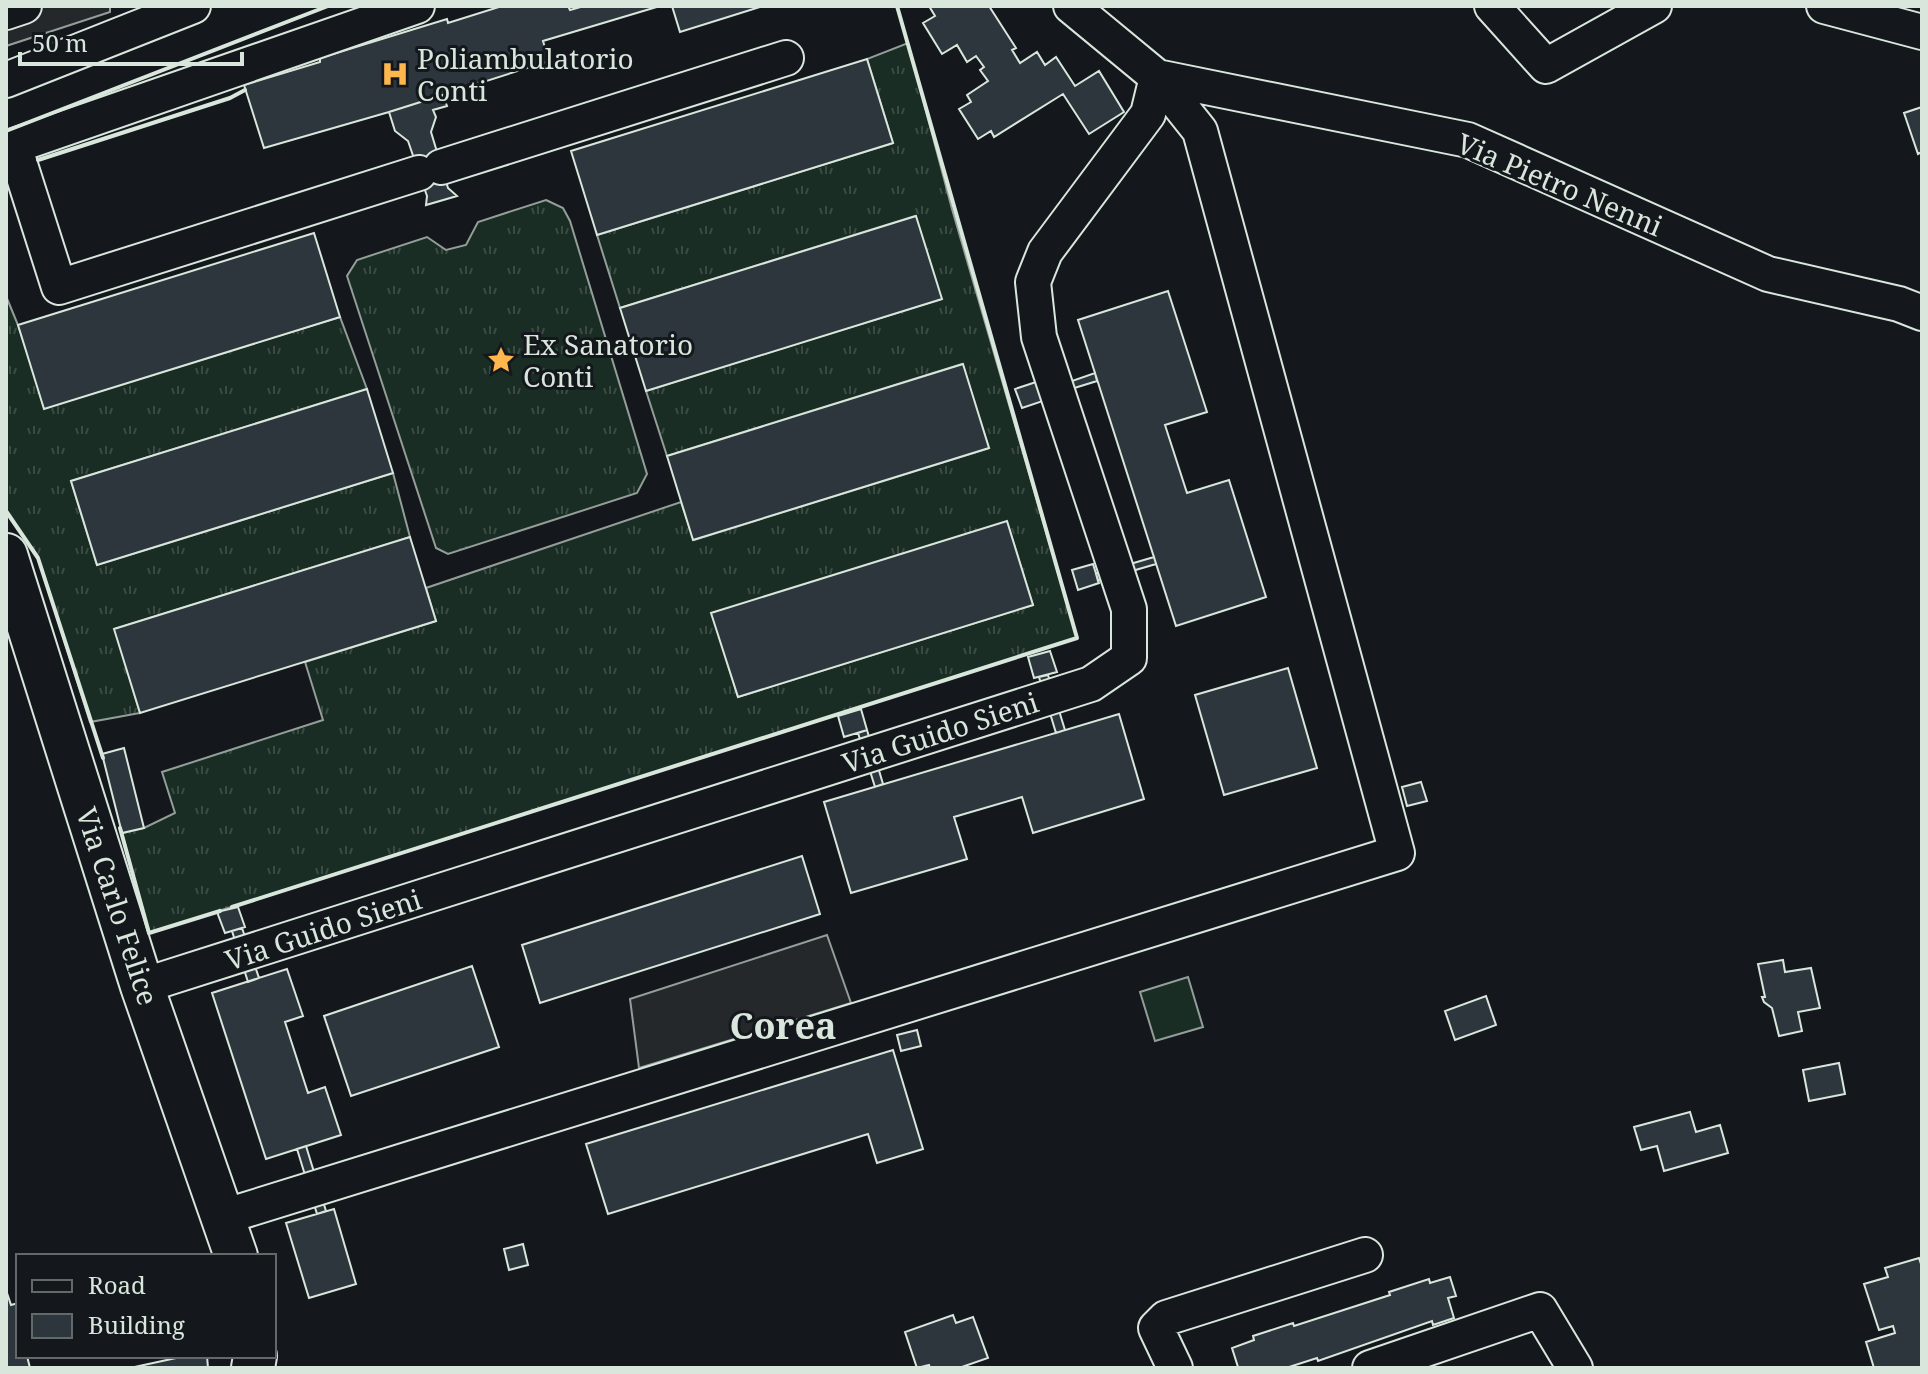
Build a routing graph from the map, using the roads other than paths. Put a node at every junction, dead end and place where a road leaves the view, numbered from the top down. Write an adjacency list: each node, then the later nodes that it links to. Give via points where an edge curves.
1 (24, 6): 8 (street)
2 (193, 6): 12 (street)
3 (417, 6): 13 (street, via 14,146)
4 (1071, 6): 11 (street, Via Pietro Nenni)
5 (1492, 6): 6 (street, via 1546,66)
6 (1654, 6)
7 (1824, 6): 9 (street)
8 (6, 12)
9 (1922, 32)
10 (786, 58): 13 (street, via 59,287)
11 (1157, 77): 14 (street, Via Pietro Nenni, via 1468,140 1768,274); 16 (street, Via Guido Sieni, via 1148,114 1045,252 1033,282 1039,337 1129,609 1129,658 1091,684); 17 (street, via 1200,131 1397,853)
12 (6, 80)
13 (20, 209)
14 (1922, 313)
15 (6, 555): 16 (main road, Via Carlo Felice)
16 (142, 986): 17 (main road, Via Carlo Felice)
17 (223, 1217): 18 (main road, Via Carlo Felice)
18 (235, 1254)
19 (1365, 1255): 20 (street, via 1166,1318 1156,1328)
20 (1175, 1368)
21 (1370, 1368): 22 (street, via 1540,1310)
22 (1575, 1368)

